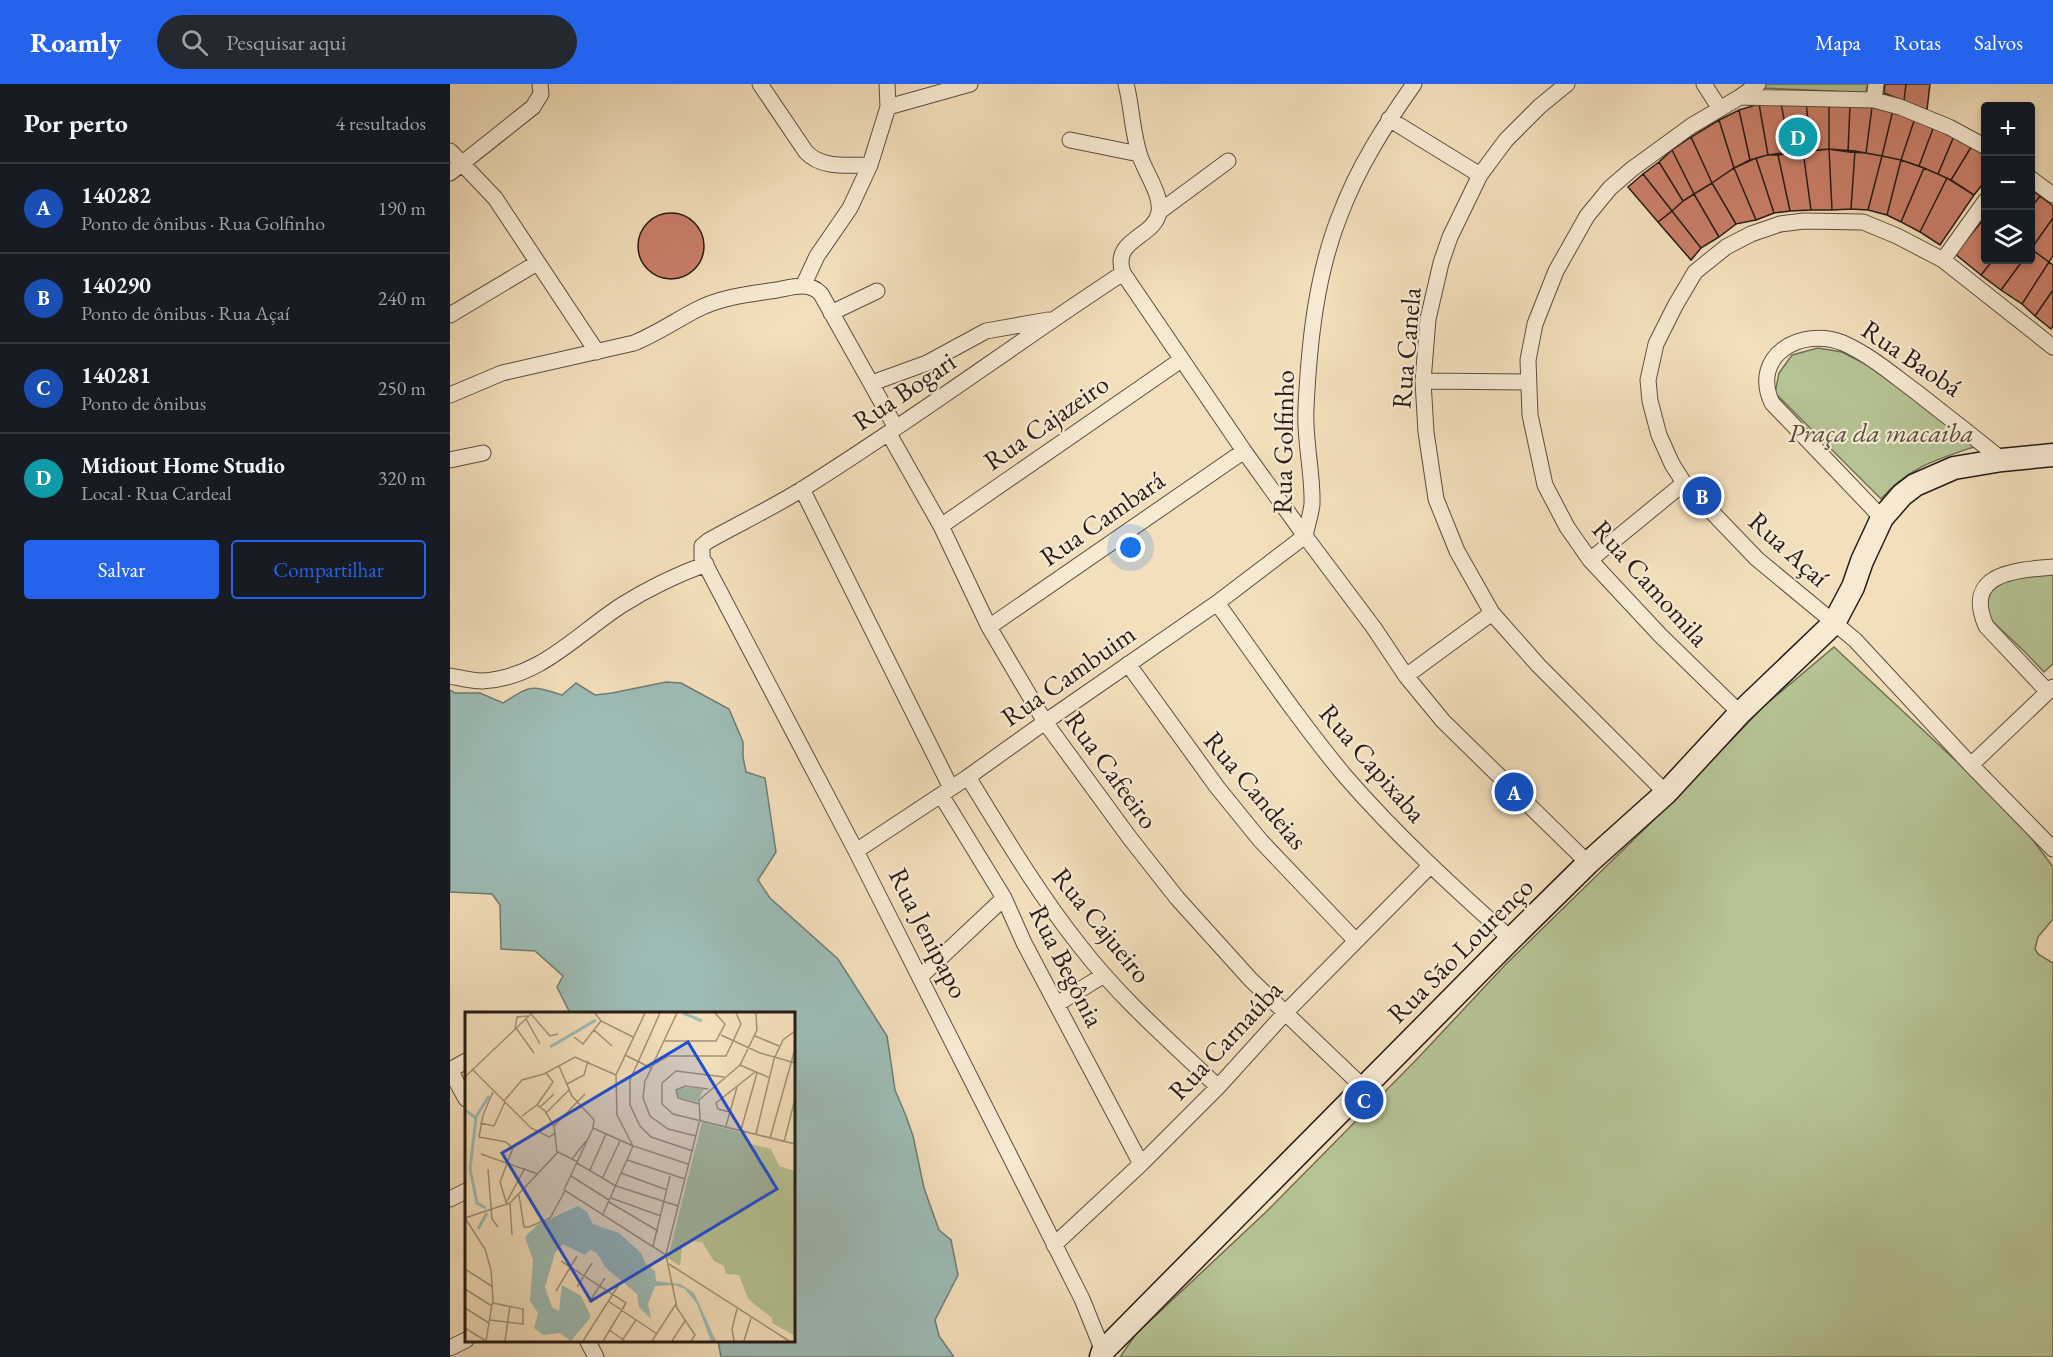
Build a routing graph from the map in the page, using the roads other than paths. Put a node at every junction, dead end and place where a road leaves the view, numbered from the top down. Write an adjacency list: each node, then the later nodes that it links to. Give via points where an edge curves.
1 (540, 84): 22 (street, via 541,94 533,107)
2 (760, 84): 21 (street, via 813,160 833,165)
3 (887, 84): 13 (street)
4 (969, 84): 13 (street)
5 (1126, 84): 19 (street)
6 (1414, 84): 15 (street, Rua Golfinho)
7 (1567, 84): 23 (street, Rua Canela, via 1506,140)
8 (1704, 84): 14 (street)
9 (1758, 84): 11 (street, Rua Camomila)
10 (1876, 84): 12 (street)
11 (1740, 97): 12 (street); 14 (street, Rua Camomila)
12 (1874, 100): 17 (street, via 1949,127)
13 (888, 107): 21 (street)
14 (1720, 109): 41 (street, Rua Camomila, via 1632,169 1587,216 1556,271 1535,324)
15 (1389, 120): 23 (street); 53 (street, Rua Golfinho, via 1339,216 1322,276 1306,410 1312,505)
16 (1070, 140): 19 (street)
17 (1981, 144)
18 (450, 151): 22 (street)
19 (1139, 154): 26 (street)
20 (1228, 161): 26 (street)
21 (870, 165): 31 (street, via 850,208 817,256)
22 (456, 169): 29 (street, via 495,198)
23 (1479, 175): 39 (street, Rua Canela, via 1441,263 1428,319)
24 (2035, 181): 25 (street)
25 (2053, 195)
26 (1159, 205): 30 (street, via 1158,220 1124,250 1120,264)
27 (1981, 207): 28 (street)
28 (1943, 260): 36 (street, Rua Açaí); 49 (street, Rua Açaí, via 1863,222 1804,221 1751,234 1726,247 1695,272 1656,344 1648,380 1659,435)
29 (537, 263): 34 (street); 37 (street)
30 (1123, 273): 35 (street, Rua Bogari); 38 (street)
31 (803, 286): 33 (street, Rua Cafeeiro, via 816,288); 37 (street, via 739,295 714,303 653,336)
32 (877, 291): 33 (street)
33 (831, 313): 40 (street, Rua Cafeeiro)
34 (450, 315)
35 (1051, 320): 40 (street, via 986,331 927,363); 43 (street, Rua Bogari)
36 (2053, 347)
37 (597, 352): 42 (street, via 502,373)
38 (1181, 360): 44 (street); 52 (street, Rua Cajazeiro)
39 (1423, 381): 41 (street); 58 (street, Rua Canela, via 1436,499 1457,550)
40 (872, 382): 43 (street, Rua Cafeeiro)
41 (1528, 382): 54 (street, Rua Camomila, via 1530,415 1545,485)
42 (450, 395)
43 (892, 431): 50 (street, Rua Bogari); 52 (street, Rua Cafeeiro)
44 (1244, 452): 53 (street); 60 (street, Rua Cambará)
45 (483, 453): 47 (street)
46 (2053, 455): 48 (street)
47 (450, 460)
48 (2002, 460): 51 (street, via 1954,468 1923,481 1902,495); 51 (street, Rua Baobá, via 1862,352 1821,338 1804,338 1788,345 1771,364 1767,377 1772,403)
49 (1684, 483): 54 (street); 59 (street, Rua Açaí, via 1757,559)
50 (802, 489): 55 (street, Rua Bogari, via 708,541 702,546); 69 (street)
51 (1882, 518): 59 (street, Rua São Lourenço)
52 (941, 526): 60 (street, Rua Cafeeiro)
53 (1305, 536): 57 (street, Rua Cambuim); 63 (street, Rua Golfinho)
54 (1590, 560): 65 (street, Rua Camomila)
55 (705, 564): 62 (street, via 664,580 622,605 529,670 480,681); 72 (street, Rua Jenipapo)
56 (2053, 567): 64 (street, via 1996,578 1988,583 1980,599 1986,626)
57 (1217, 603): 61 (street, Rua Cambuim); 74 (street, Rua Capixaba, via 1346,776)
58 (1492, 613): 63 (street); 70 (street, Rua Canela, via 1539,666)
59 (1834, 623): 65 (street, Rua São Lourenço); 67 (street, via 1855,640)
60 (989, 627): 66 (street, Rua Cafeeiro)
61 (1128, 664): 66 (street, Rua Cambuim); 77 (street, Rua Candeias, via 1216,787 1260,840)
62 (450, 676)
63 (1406, 676): 73 (street, Rua Golfinho, via 1443,721)
64 (2050, 689): 67 (street)
65 (1740, 713): 70 (street, Rua São Lourenço)
66 (1045, 722): 68 (street, Rua Cambuim); 81 (street, Rua Cafeeiro, via 1177,897)
67 (1971, 765): 71 (street)
68 (968, 777): 69 (street, Rua Cambuim); 78 (street, Rua Cajueiro, via 1033,879)
69 (946, 791): 72 (street, Rua Cambuim); 75 (street, Rua Begônia)
70 (1666, 793): 73 (street, Rua São Lourenço)
71 (2052, 846)
72 (856, 851): 79 (street, Rua Jenipapo)
73 (1588, 863): 76 (street, Rua São Lourenço)
74 (1430, 866): 76 (street, Rua Capixaba); 77 (street, Rua Carnaúba)
75 (1004, 898): 79 (street); 80 (street, Rua Begônia)
76 (1511, 939): 85 (street, Rua São Lourenço)
77 (1355, 940): 81 (street, Rua Carnaúba)
78 (1104, 975): 80 (street); 84 (street, Rua Cajueiro)
79 (920, 976): 90 (street, Rua Jenipapo)
80 (1057, 1004): 87 (street, Rua Begônia)
81 (1285, 1013): 84 (street, Rua Carnaúba); 85 (street, Rua Cafeeiro)
82 (465, 1062): 83 (street)
83 (450, 1070): 86 (street)
84 (1218, 1087): 87 (street, Rua Carnaúba)
85 (1363, 1087): 94 (street, Rua São Lourenço)
86 (465, 1098)
87 (1141, 1164): 90 (street, Rua Carnaúba)
88 (465, 1192): 89 (street)
89 (450, 1199)
90 (1054, 1245): 94 (street, Rua Jenipapo, via 1082,1299)
91 (465, 1340): 93 (street)
92 (588, 1342): 95 (street)
93 (450, 1348)
94 (1102, 1354)
95 (596, 1357)

